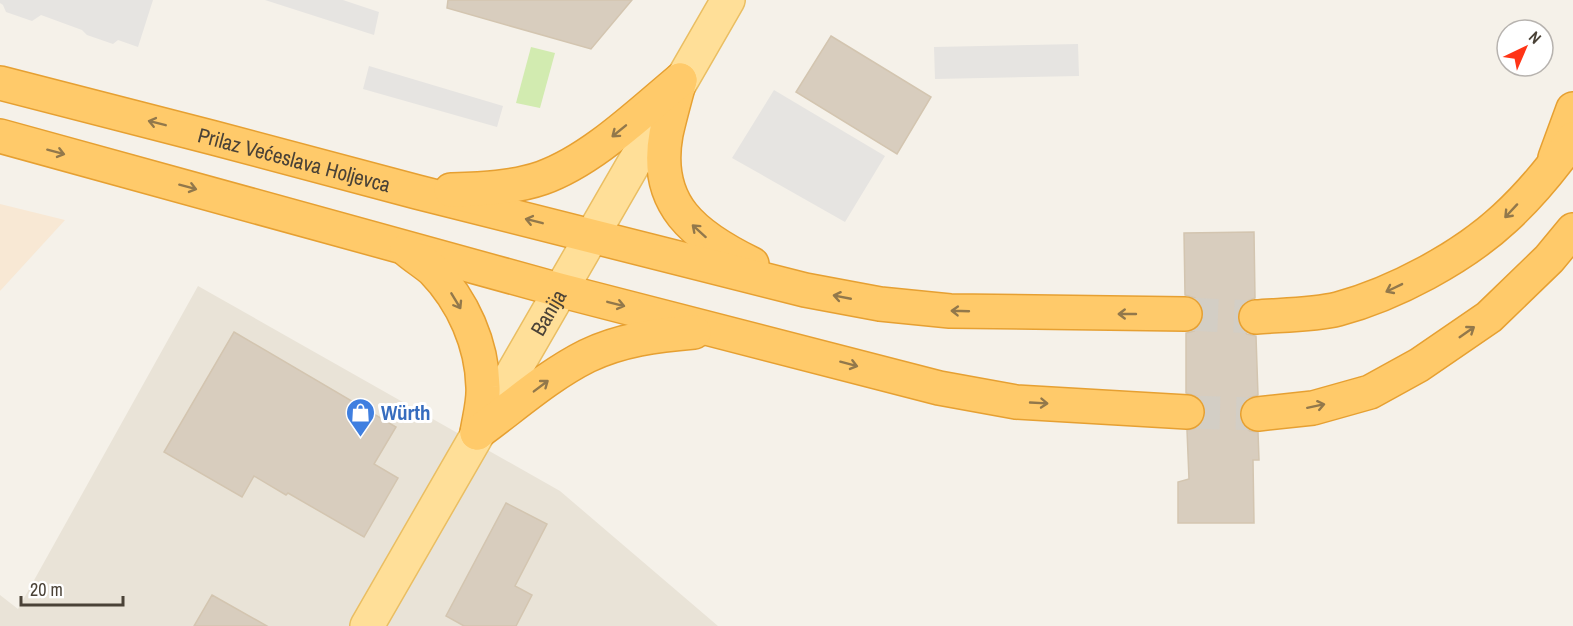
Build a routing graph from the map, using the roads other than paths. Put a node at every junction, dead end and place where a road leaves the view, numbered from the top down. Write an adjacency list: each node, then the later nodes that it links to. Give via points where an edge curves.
1 (728, 0): 3 (main road, Banija)
2 (0, 65): 5 (highway)
3 (680, 80): 10 (highway, one-way to 10, via 580,159 541,179 477,189); 12 (main road, Banija); 15 (highway, one-way to 3, via 723,249 702,234 672,201 665,174 666,136)
4 (0, 83): 5 (highway, Prilaz Većeslava Holjevca)
5 (31, 92): 10 (highway, Prilaz Većeslava Holjevca, one-way to 5)
6 (1573, 109): 9 (highway)
7 (0, 136): 13 (highway, one-way to 13)
8 (1573, 139): 9 (highway)
9 (1551, 168): 17 (highway, one-way to 17, via 1504,219 1447,262 1389,291 1336,310)
10 (417, 192): 12 (highway, Prilaz Većeslava Holjevca, one-way to 10)
11 (1573, 230): 20 (highway, one-way to 11, via 1313,408 1370,392 1419,365 1489,317 1550,259)
12 (591, 235): 14 (main road, Banija); 15 (highway, Prilaz Većeslava Holjevca)
13 (401, 246): 14 (highway); 21 (highway, one-way to 21, via 432,269 468,321 479,353 484,388)
14 (559, 290): 18 (highway, one-way to 18); 21 (main road, Banija)
15 (805, 290): 16 (highway, one-way to 15, via 950,311 880,304)
16 (1185, 314)
17 (1256, 317)
18 (716, 330): 19 (highway, one-way to 19, via 939,388 1016,402); 21 (highway, one-way to 18, via 588,356 645,338)
19 (1187, 412)
20 (1258, 414)
21 (477, 433): 22 (main road, Banija)
22 (367, 626)

